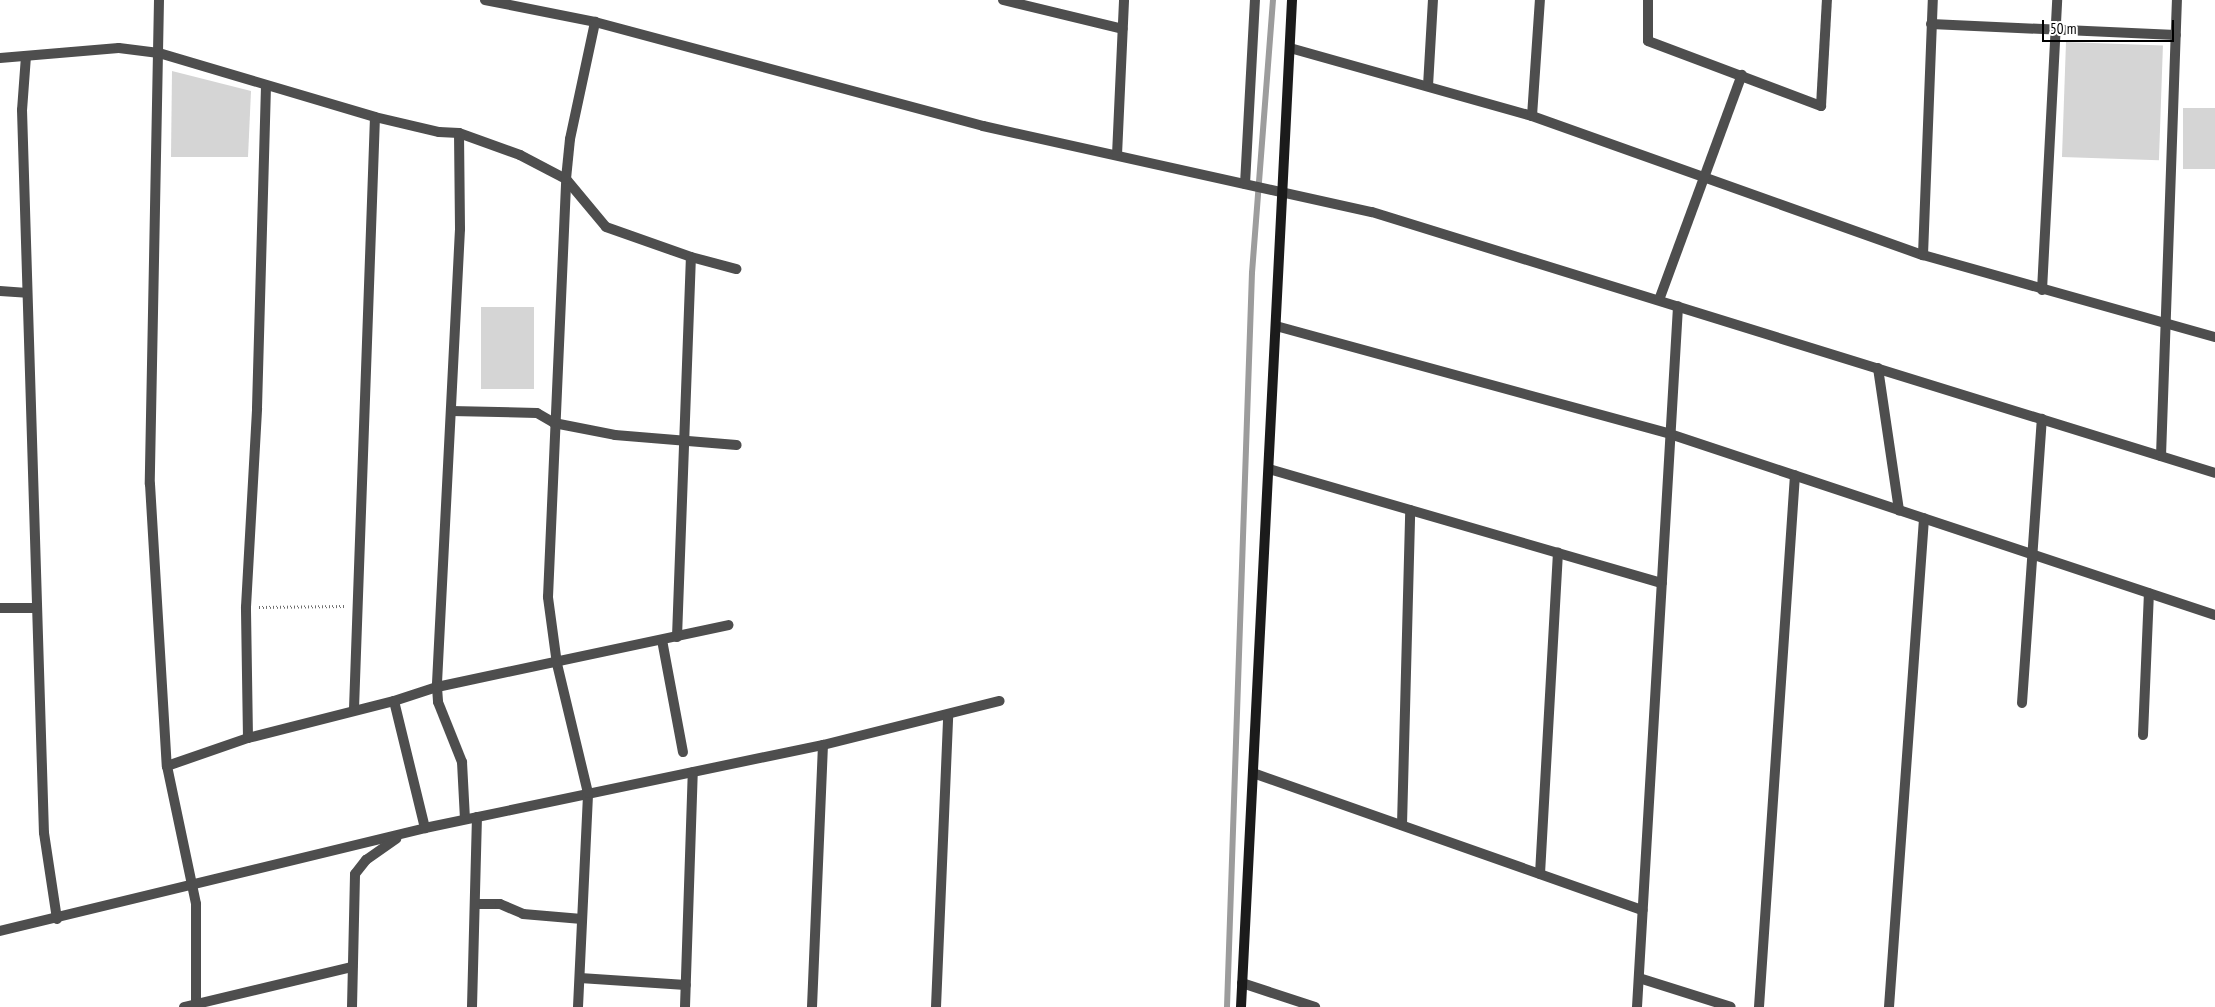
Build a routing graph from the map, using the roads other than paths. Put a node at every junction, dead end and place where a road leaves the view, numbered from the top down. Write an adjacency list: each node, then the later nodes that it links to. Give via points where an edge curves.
1 (159, 0): 20 (street)
2 (485, 0): 14 (street)
3 (1003, 0): 17 (street)
4 (1124, 0): 17 (street)
5 (1254, 0): 32 (street)
6 (1292, 0): 19 (street)
7 (1433, 0): 25 (street)
8 (1540, 0): 26 (street)
9 (1648, 0): 23 (street, via 1648,41)
10 (1827, 0): 23 (street, via 1821,106)
11 (1933, 0): 15 (street)
12 (2057, 0): 16 (street)
13 (2177, 0): 18 (street)
14 (595, 22): 29 (street, via 983,126); 31 (street, via 570,139)
15 (1931, 24): 16 (street); 34 (street)
16 (2056, 28): 18 (street); 37 (street)
17 (1123, 29): 29 (street)
18 (2176, 35): 42 (street)
19 (1290, 48): 25 (street); 33 (street)
20 (159, 54): 21 (street, via 119,48); 24 (street); 80 (street, via 150,484)
21 (26, 56): 22 (street); 39 (street, via 22,110)
22 (0, 58)
23 (1742, 75): 30 (street)
24 (266, 86): 27 (street); 77 (street, via 258,398 246,607)
25 (1428, 86): 26 (street)
26 (1532, 116): 30 (street)
27 (375, 117): 28 (street); 74 (street)
28 (459, 133): 31 (street, via 520,155); 46 (street, via 460,229)
29 (1116, 155): 32 (street)
30 (1703, 178): 34 (street); 40 (street)
31 (566, 180): 35 (street, via 606,228); 48 (street)
32 (1245, 184): 33 (street)
33 (1284, 193): 40 (street, via 1372,212); 43 (street)
34 (1923, 256): 37 (street)
35 (691, 257): 36 (street); 50 (street)
36 (736, 270)
37 (2042, 290): 42 (street)
38 (0, 291): 39 (street)
39 (28, 293): 64 (street)
40 (1659, 300): 41 (street)
41 (1678, 306): 45 (street); 49 (street)
42 (2166, 324): 44 (street); 52 (street)
43 (1276, 326): 49 (street); 53 (street)
44 (2215, 337)
45 (1878, 368): 47 (street); 57 (street)
46 (451, 411): 48 (street, via 537,413); 70 (street)
47 (2042, 419): 52 (street); 60 (street)
48 (554, 423): 50 (street, via 615,435); 69 (street, via 548,597)
49 (1670, 434): 55 (street); 61 (street)
50 (682, 441): 51 (street); 67 (street)
51 (737, 445)
52 (2161, 456): 54 (street)
53 (1269, 469): 56 (street); 82 (street)
54 (2215, 473)
55 (1795, 475): 57 (street); 113 (street)
56 (1410, 510): 59 (street); 86 (street)
57 (1899, 510): 58 (street)
58 (1924, 518): 60 (street); 114 (street)
59 (1558, 553): 61 (street); 89 (street)
60 (2032, 554): 62 (street); 73 (street)
61 (1662, 583): 92 (street)
62 (2149, 593): 65 (street); 76 (street)
63 (0, 608): 64 (street)
64 (36, 608): 93 (street, via 44,833)
65 (2215, 615)
66 (728, 625): 67 (street)
67 (677, 637): 68 (street)
68 (662, 640): 69 (street); 79 (street)
69 (557, 664): 70 (street); 83 (street)
70 (437, 687): 71 (street); 85 (street, via 438,702 462,762)
71 (394, 701): 74 (street); 87 (street)
72 (1000, 701): 75 (street)
73 (2022, 702)
74 (354, 709): 77 (street)
75 (948, 715): 78 (street); 108 (street)
76 (2144, 735)
77 (248, 738): 80 (street)
78 (823, 745): 81 (street); 107 (street)
79 (684, 752)
80 (167, 766): 90 (street)
81 (693, 772): 83 (street); 100 (street)
82 (1253, 773): 86 (street); 99 (street)
83 (588, 793): 84 (street); 94 (street)
84 (478, 817): 85 (street); 91 (street)
85 (466, 819): 87 (street)
86 (1402, 825): 89 (street)
87 (425, 828): 88 (street)
88 (401, 835): 90 (street); 96 (street, via 366,860 355,874)
89 (1540, 874): 92 (street)
90 (190, 886): 93 (street); 101 (street, via 196,904)
91 (477, 904): 94 (street, via 500,904 522,914); 104 (street)
92 (1643, 910): 98 (street)
93 (57, 919): 95 (street)
94 (582, 919): 97 (street)
95 (0, 931)
96 (352, 966): 101 (street); 103 (street)
97 (580, 978): 100 (street); 105 (street)
98 (1639, 978): 111 (street); 112 (street)
99 (1242, 983): 109 (street); 110 (street)
100 (686, 985): 106 (street)
101 (196, 1006): 102 (street)
102 (184, 1007)
103 (352, 1007)
104 (472, 1007)
105 (578, 1007)
106 (685, 1007)
107 (812, 1007)
108 (936, 1007)
109 (1241, 1007)
110 (1315, 1007)
111 (1637, 1007)
112 (1731, 1007)
113 (1759, 1007)
114 (1889, 1007)

